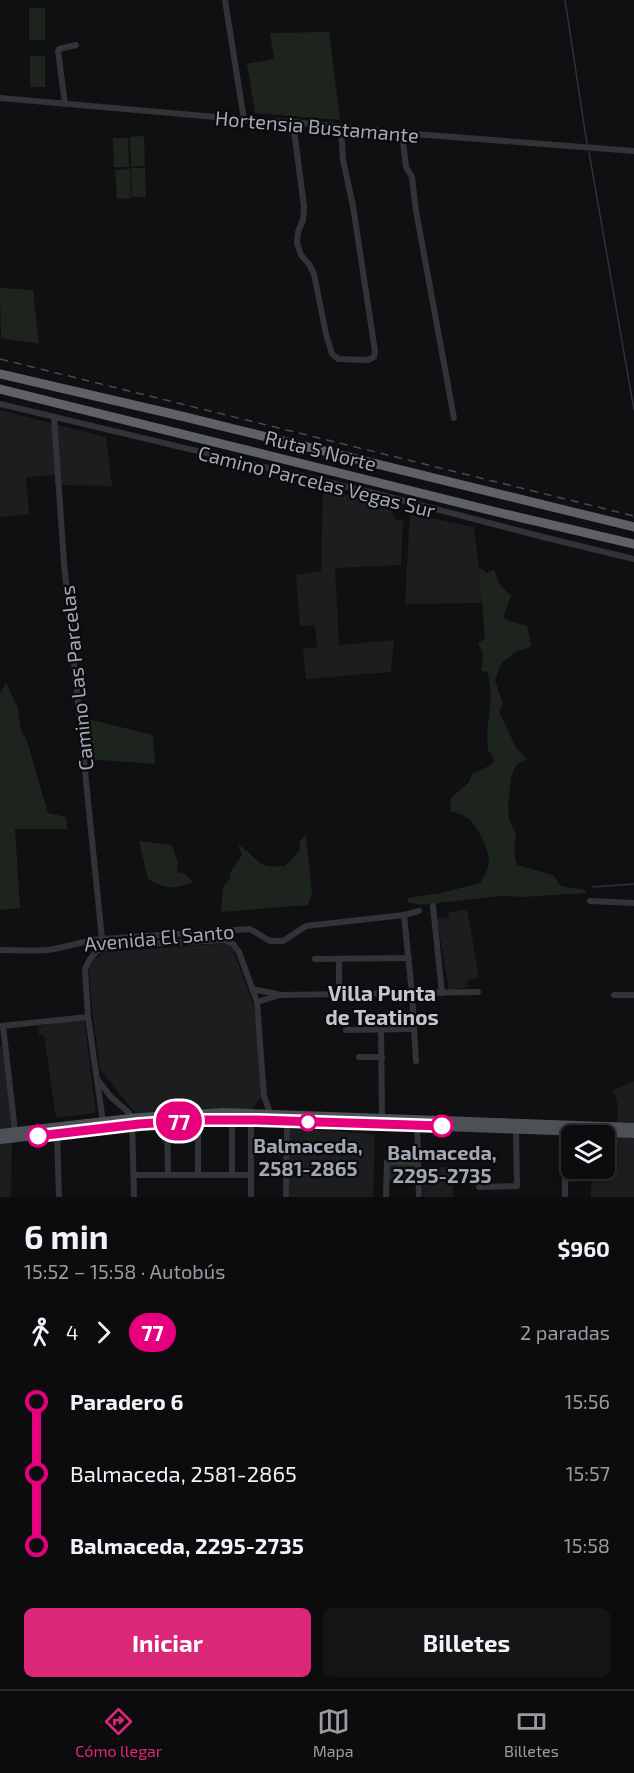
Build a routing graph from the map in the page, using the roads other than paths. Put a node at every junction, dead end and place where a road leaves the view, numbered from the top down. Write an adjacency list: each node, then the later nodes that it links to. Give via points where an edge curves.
1 (225, 0): 5 (street)
2 (76, 45): 4 (street, via 58,51)
3 (0, 98): 4 (street, Hortensia Bustamante)
4 (65, 104): 5 (street, Hortensia Bustamante)
5 (244, 120): 6 (street, Hortensia Bustamante)
6 (293, 122): 7 (street, Hortensia Bustamante); 7 (street, via 304,207 297,247 314,274 332,354 338,359 368,360 375,351)
7 (341, 127): 8 (street, Hortensia Bustamante)
8 (402, 133): 9 (street, Hortensia Bustamante); 14 (street, via 405,167 412,177)
9 (634, 151)
10 (0, 372): 16 (highway, Ruta 5 Norte)
11 (0, 389): 15 (highway, Ruta 5 Norte)
12 (0, 404): 13 (street, Camino Parcelas Vegas Sur)
13 (54, 417): 17 (street, Camino Parcelas Vegas Sur); 25 (street, Camino Las Parcelas, via 64,563)
14 (454, 418)
15 (546, 523): 17 (street); 18 (highway, Ruta 5 Norte)
16 (634, 527)
17 (543, 537): 19 (street, Camino Parcelas Vegas Sur)
18 (634, 544)
19 (634, 559)
20 (590, 901): 21 (street)
21 (634, 903)
22 (433, 906): 32 (street)
23 (418, 910): 24 (street, Avenida El Santo)
24 (404, 915): 25 (street, Avenida El Santo, via 306,926 283,941 270,941 250,929); 28 (street)
25 (102, 939): 26 (street, Avenida El Santo, via 57,949)
26 (0, 950)
27 (315, 958): 29 (street)
28 (409, 958): 29 (street); 33 (street)
29 (339, 959): 35 (street)
30 (252, 989): 34 (street); 38 (street); 39 (street, via 239,952 225,940 111,946 97,951 85,969)
31 (478, 992): 32 (street)
32 (442, 993): 33 (street)
33 (412, 994): 35 (street); 41 (street)
34 (280, 995): 35 (street); 38 (street)
35 (339, 995)
36 (614, 995): 37 (street)
37 (634, 995)
38 (257, 1002): 48 (street)
39 (88, 1017): 40 (street); 47 (street)
40 (1, 1026): 63 (street)
41 (414, 1029): 43 (street); 46 (street)
42 (346, 1030): 43 (street)
43 (381, 1030): 45 (street)
44 (358, 1058): 45 (street)
45 (382, 1058): 51 (street)
46 (416, 1061)
47 (96, 1078): 56 (street); 57 (street)
48 (264, 1096): 49 (street); 50 (street)
49 (270, 1113): 50 (main road); 51 (main road)
50 (253, 1115): 52 (main road); 55 (main road); 57 (main road, via 197,1113); 74 (street)
51 (382, 1118): 58 (main road)
52 (232, 1119): 53 (main road); 73 (street)
53 (198, 1120): 54 (main road); 72 (street)
54 (167, 1121): 57 (main road); 71 (street)
55 (287, 1121): 58 (main road); 82 (street)
56 (103, 1122): 57 (main road); 63 (main road)
57 (133, 1122): 67 (main road); 75 (street)
58 (417, 1122): 59 (main road); 62 (main road); 70 (street)
59 (561, 1125)
60 (615, 1126): 61 (main road)
61 (634, 1127)
62 (516, 1129): 64 (main road); 78 (street, via 517,1186)
63 (15, 1131): 65 (main road)
64 (561, 1131)
65 (0, 1133)
66 (615, 1133): 68 (main road)
67 (57, 1134): 69 (main road); 79 (street)
68 (634, 1134)
69 (0, 1140)
70 (417, 1163): 83 (street, via 387,1162); 84 (street)
71 (168, 1174): 72 (street); 75 (street)
72 (198, 1174): 73 (street)
73 (232, 1174): 74 (street)
74 (251, 1174): 81 (street)
75 (134, 1175): 80 (street)
76 (565, 1179): 86 (street)
77 (479, 1187): 78 (street)
78 (501, 1187): 85 (street)
79 (59, 1197)
80 (134, 1197)
81 (251, 1197)
82 (286, 1197)
83 (386, 1197)
84 (419, 1197)
85 (501, 1197)
86 (565, 1197)

